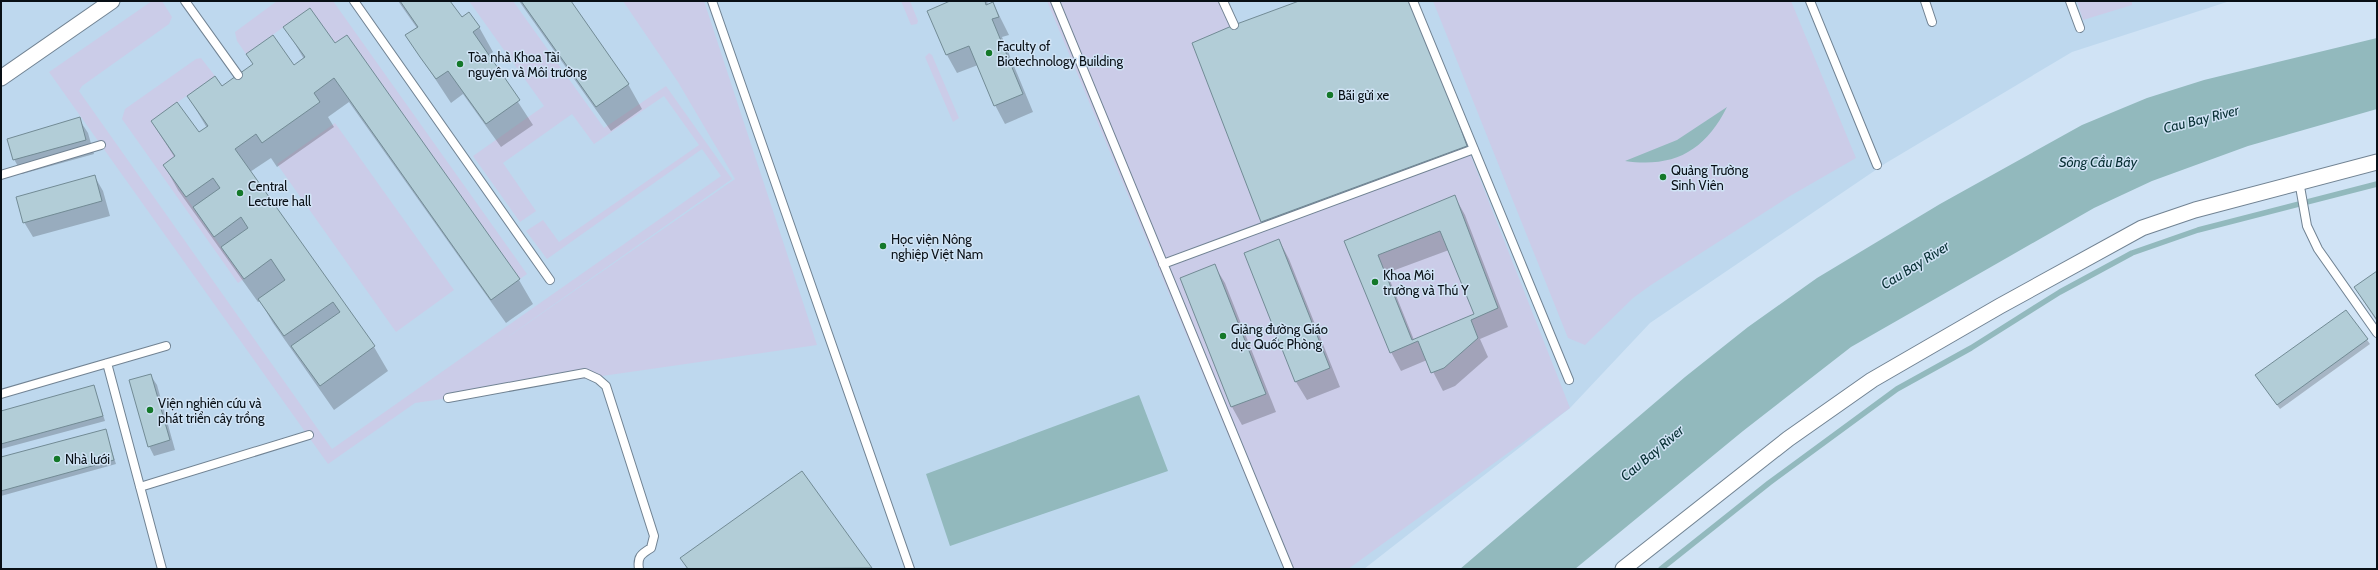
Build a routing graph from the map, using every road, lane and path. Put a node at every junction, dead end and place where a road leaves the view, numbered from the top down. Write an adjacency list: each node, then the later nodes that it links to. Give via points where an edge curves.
1 (112, 1): 15 (street)
2 (185, 1): 14 (lane)
3 (354, 1): 23 (lane)
4 (712, 1): 34 (lane)
5 (1055, 1): 22 (lane)
6 (1413, 1): 17 (lane)
7 (1810, 1): 19 (lane)
8 (1925, 1): 11 (lane)
9 (2070, 1): 13 (lane)
10 (1226, 2): 12 (lane)
11 (1932, 22)
12 (1234, 25)
13 (2080, 28)
14 (238, 75)
15 (1, 78)
16 (101, 145): 20 (lane)
17 (1474, 149): 22 (lane); 27 (lane)
18 (2377, 162): 21 (street)
19 (1877, 165)
20 (1, 175)
21 (2299, 181): 24 (lane, via 2306,226 2318,249); 36 (street, via 2194,210 2142,228 1934,343 1872,380 1788,439)
22 (1163, 264): 35 (lane)
23 (550, 280)
24 (2377, 333)
25 (166, 346): 26 (lane)
26 (106, 363): 28 (lane); 31 (lane)
27 (1569, 380)
28 (1, 394)
29 (448, 398): 33 (lane, via 585,373 602,382 606,386 654,536 651,548 642,553 638,560)
30 (310, 435): 31 (lane)
31 (140, 487): 32 (lane)
32 (162, 569)
33 (639, 569)
34 (910, 569)
35 (1289, 569)
36 (1623, 569)

